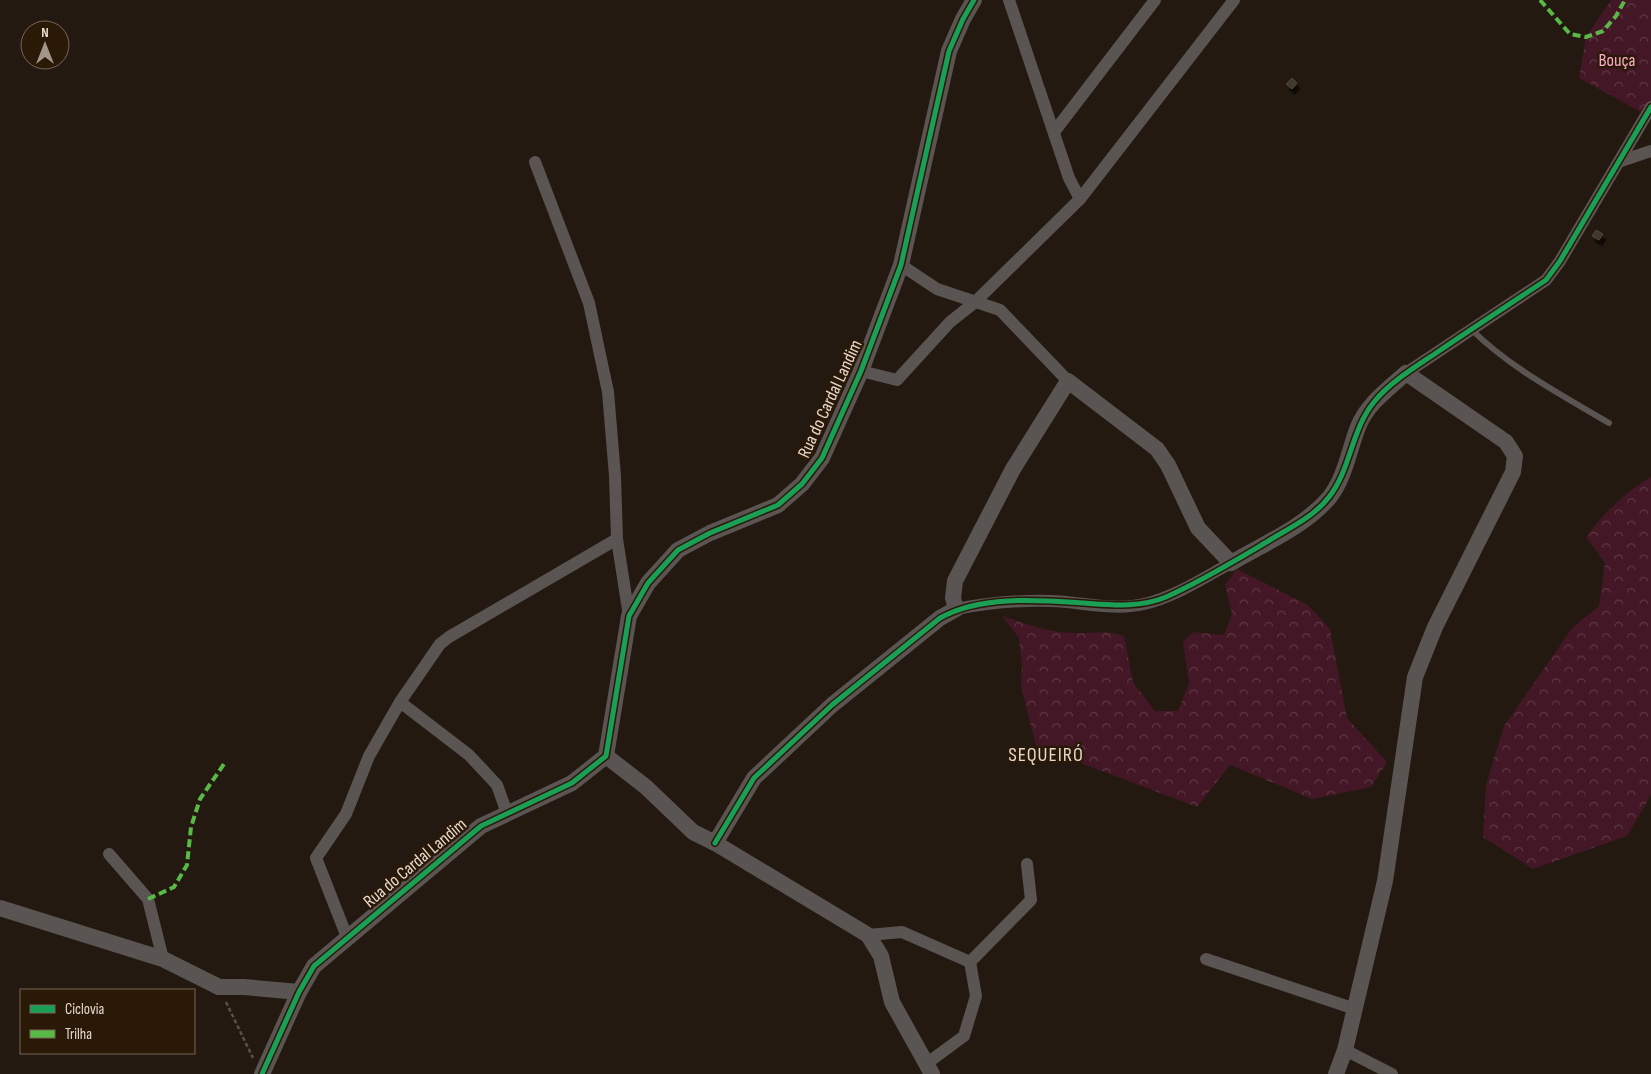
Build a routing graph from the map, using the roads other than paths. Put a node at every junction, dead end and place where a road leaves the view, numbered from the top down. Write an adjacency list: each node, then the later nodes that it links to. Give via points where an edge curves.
1 (974, 0): 11 (street, Rua do Cardal Landim, via 949,51)
2 (1009, 0): 6 (street)
3 (1154, 0): 6 (street)
4 (1234, 0): 10 (street)
5 (1651, 107): 8 (street)
6 (1054, 132): 10 (street, via 1069,178)
7 (1651, 151): 8 (street)
8 (1621, 161): 13 (street, via 1546,280)
9 (536, 162): 18 (street, via 589,303 608,392)
10 (1080, 199): 12 (street)
11 (901, 265): 12 (street, via 937,290); 14 (street, Rua do Cardal Landim)
12 (974, 303): 14 (street, via 950,322 897,380); 16 (street, via 1000,310)
13 (1471, 329): 15 (street); 17 (lane, via 1549,388)
14 (861, 371): 21 (street, Rua do Cardal Landim, via 822,458 802,484 778,505 678,550 648,583)
15 (1406, 373): 19 (street, via 1374,401 1359,425 1330,497 1310,516); 35 (street, via 1506,442 1515,456 1513,472 1435,626 1414,677 1385,880)
16 (1068, 381): 19 (street, via 1157,449 1198,528); 20 (street, via 1013,469 955,581 953,598)
17 (1609, 423)
18 (617, 539): 21 (street); 22 (street, via 449,637 440,644)
19 (1231, 563): 20 (street, via 1165,597 1142,604 1050,601 984,603)
20 (956, 609): 25 (street, via 940,618 832,705 754,778)
21 (630, 616): 23 (street, Rua do Cardal Landim)
22 (400, 702): 24 (street, via 469,755 497,785); 30 (street, via 369,756 346,814 316,858)
23 (606, 756): 24 (street, Rua do Cardal Landim, via 572,783); 25 (street, via 646,787 693,832)
24 (507, 813): 30 (street, Rua do Cardal Landim, via 481,826)
25 (715, 843): 29 (street)
26 (109, 854): 31 (street, via 148,899)
27 (1027, 864): 33 (street, via 1031,900)
28 (0, 908): 31 (street)
29 (868, 935): 33 (street, via 902,932); 37 (street, via 881,956 892,1002)
30 (347, 938): 34 (street, Rua do Cardal Landim, via 314,966)
31 (163, 959): 34 (street, via 219,987)
32 (1206, 959): 35 (street)
33 (970, 962): 37 (street, via 976,996 964,1036)
34 (299, 992): 38 (street, Rua do Cardal Landim)
35 (1355, 1009): 36 (street)
36 (1345, 1050): 39 (street); 40 (street)
37 (929, 1069)
38 (259, 1070)
39 (1336, 1074)
40 (1392, 1074)

